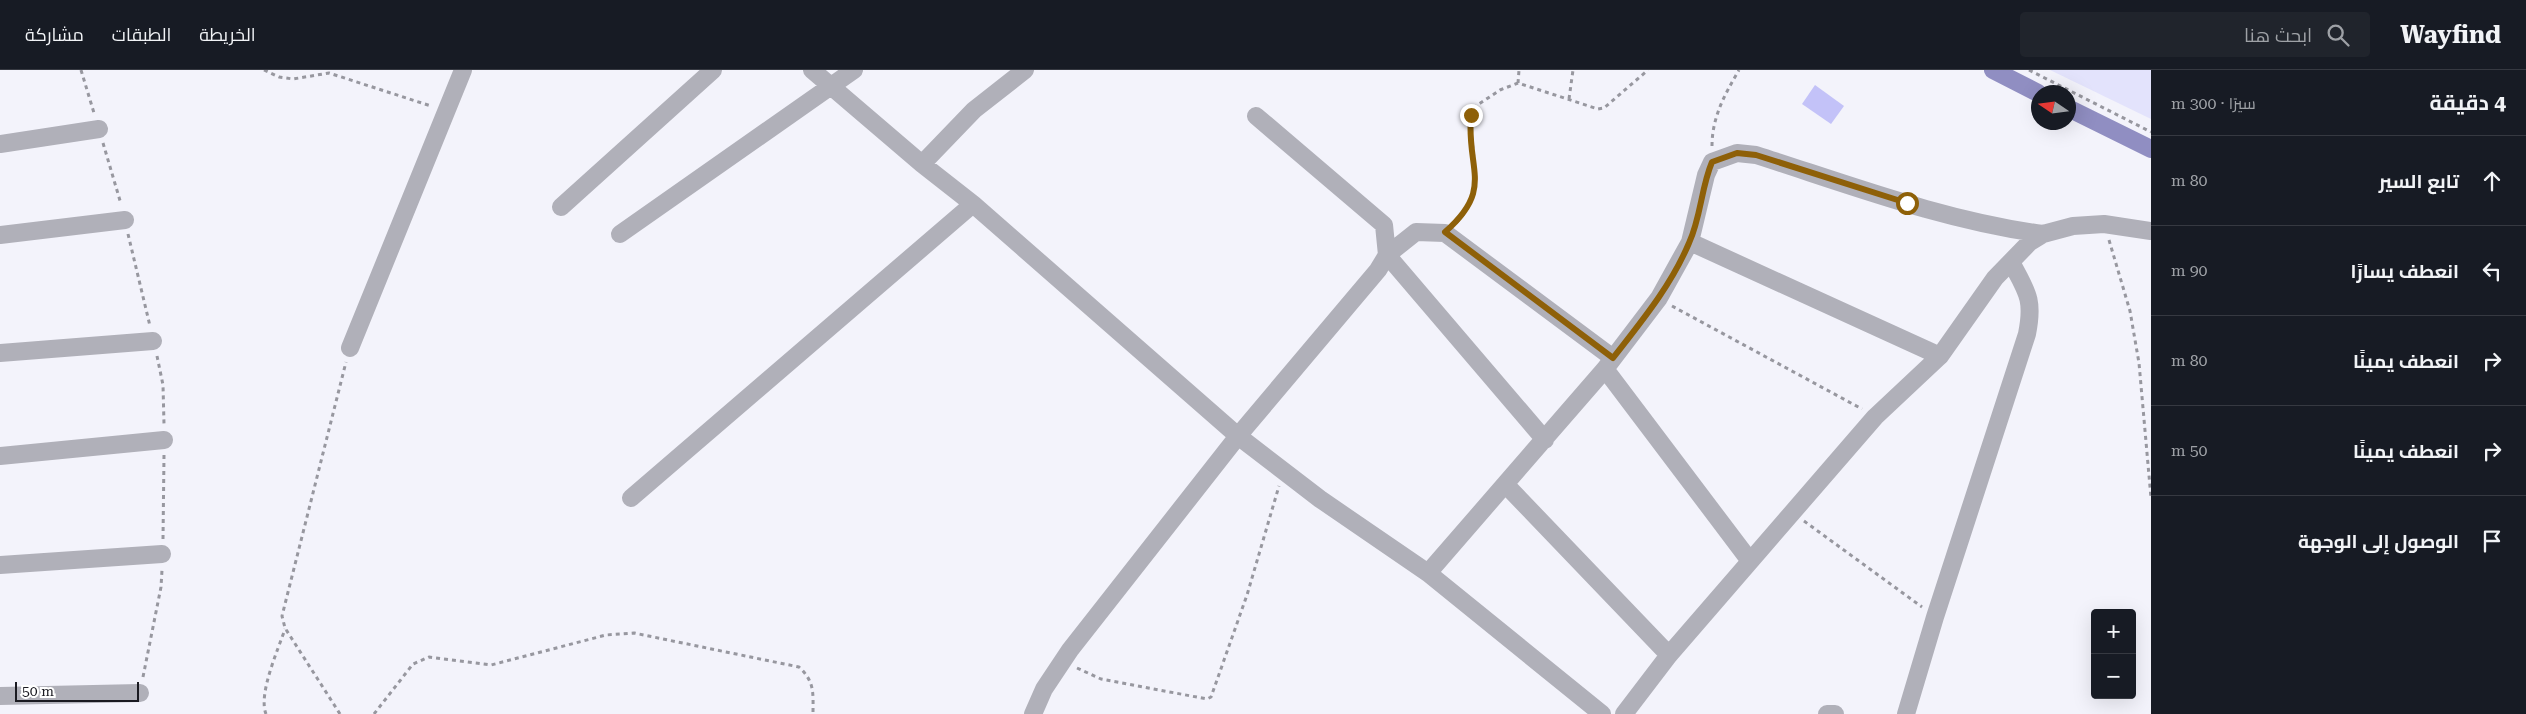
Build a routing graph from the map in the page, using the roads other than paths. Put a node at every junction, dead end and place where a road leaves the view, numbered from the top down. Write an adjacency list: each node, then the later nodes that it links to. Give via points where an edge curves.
1 (463, 70): 22 (street)
2 (713, 70): 12 (street)
3 (812, 70): 6 (street)
4 (854, 70): 6 (street)
5 (1025, 70): 10 (street, via 974,110)
6 (832, 86): 10 (street); 15 (street)
7 (1256, 116): 19 (street, via 1384,225)
8 (99, 129): 9 (street)
9 (0, 144)
10 (922, 164): 11 (street)
11 (973, 204): 26 (street); 31 (street)
12 (561, 207)
13 (125, 220): 17 (street)
14 (2151, 231): 16 (street, via 2104,224 2073,226)
15 (620, 234)
16 (2043, 234): 18 (street, via 2002,228 1907,203 1756,155 1737,153 1712,162); 20 (street, via 2030,242)
17 (0, 235)
18 (1690, 242): 24 (street); 25 (street, via 1659,298)
19 (1387, 255): 25 (street, via 1416,232 1445,232); 26 (street, via 1378,270); 28 (street)
20 (2011, 262): 24 (street, via 1995,278); 44 (street, via 2029,297 2027,334)
21 (153, 340): 23 (street)
22 (350, 348)
23 (0, 353)
24 (1940, 356): 33 (street, via 1875,417)
25 (1609, 364): 28 (street); 33 (street)
26 (1238, 436): 35 (street); 39 (street, via 1065,658 1044,689)
27 (164, 440): 29 (street)
28 (1544, 440): 30 (street)
29 (0, 456)
30 (1506, 485): 35 (street); 36 (street)
31 (631, 498)
32 (162, 554): 34 (street)
33 (1750, 560): 36 (street)
34 (0, 566)
35 (1428, 573): 40 (street)
36 (1669, 655): 41 (street)
37 (140, 693): 38 (street)
38 (0, 696)
39 (1034, 714)
40 (1602, 714)
41 (1624, 714)
42 (1827, 714): 43 (street)
43 (1835, 714)
44 (1906, 714)

